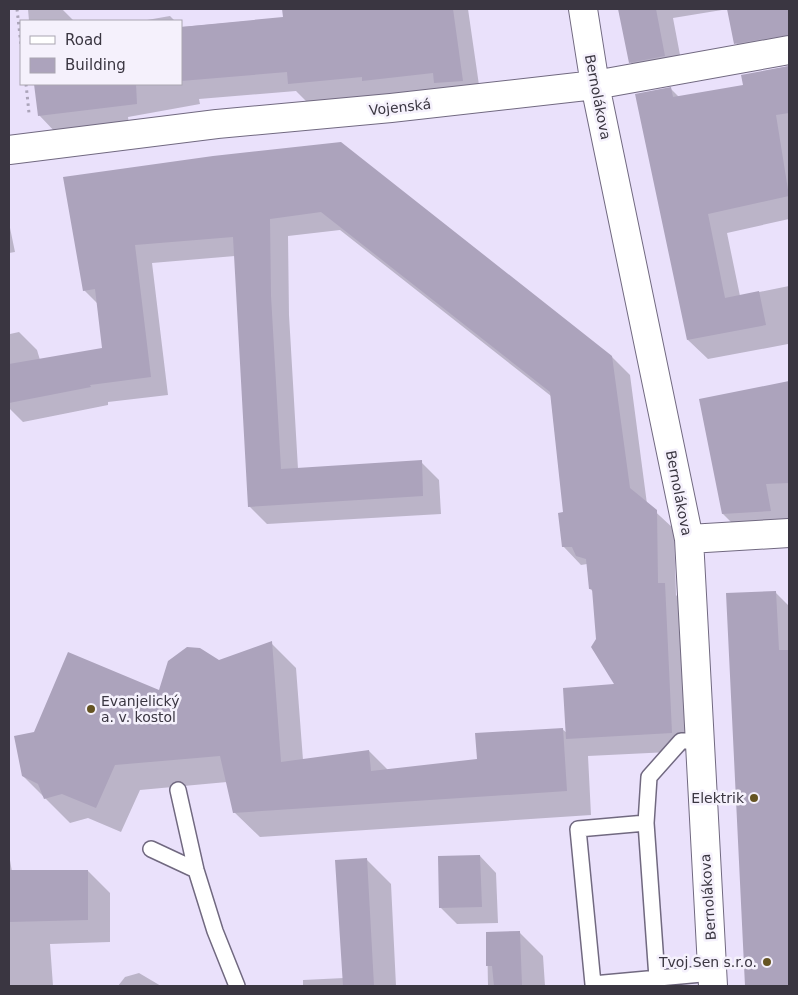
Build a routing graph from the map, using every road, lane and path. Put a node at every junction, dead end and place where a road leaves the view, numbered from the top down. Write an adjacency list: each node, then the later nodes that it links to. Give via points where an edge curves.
1 (17, 9): 3 (path)
2 (583, 9): 6 (street, Bernolákova)
3 (20, 35)
4 (789, 50): 6 (street, Vojenská)
5 (26, 85): 7 (path)
6 (594, 85): 8 (street, Vojenská, via 217,124); 10 (street, Bernolákova)
7 (30, 120)
8 (9, 150)
9 (789, 532): 10 (street)
10 (689, 539): 11 (street, Bernolákova)
11 (698, 741): 13 (lane, via 681,741 649,777); 17 (street, Bernolákova)
12 (178, 790): 15 (lane)
13 (646, 823): 16 (lane); 16 (lane, via 578,829 593,984)
14 (151, 849): 15 (lane)
15 (196, 870): 18 (lane)
16 (657, 978): 17 (lane)
17 (713, 980)
18 (237, 986)

